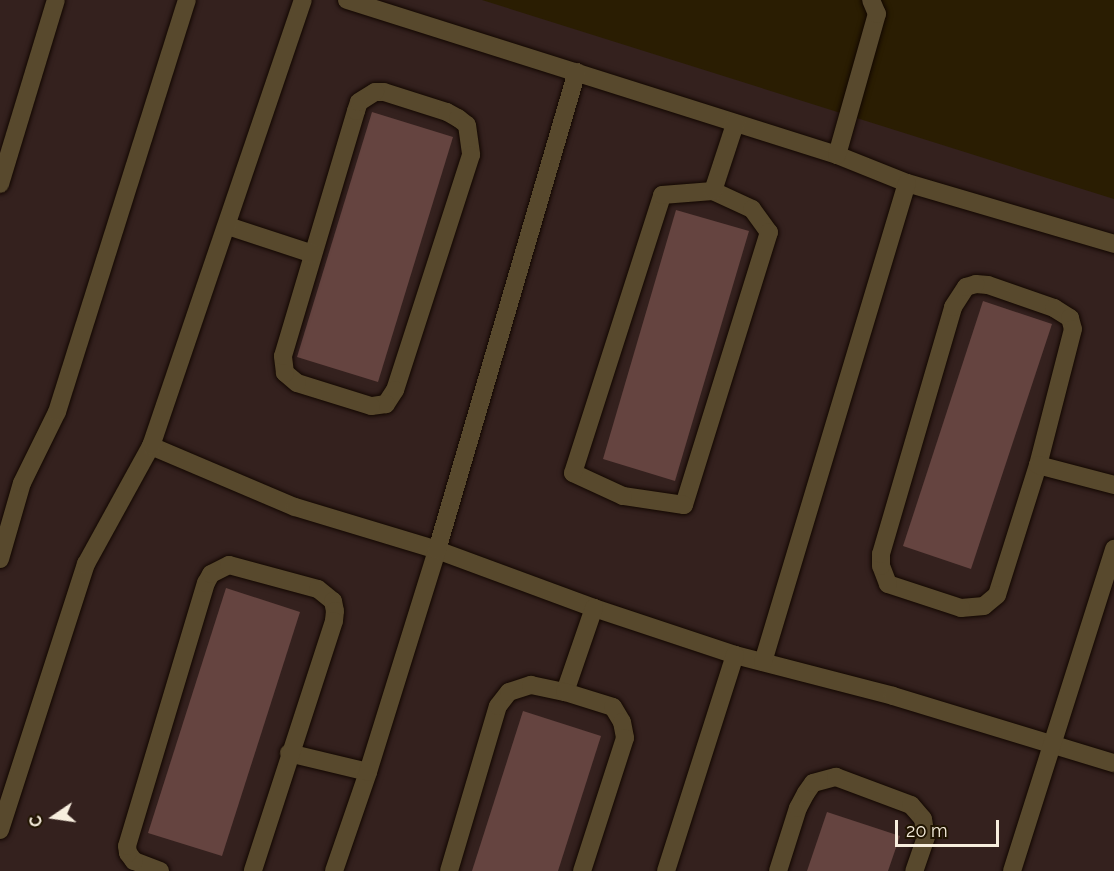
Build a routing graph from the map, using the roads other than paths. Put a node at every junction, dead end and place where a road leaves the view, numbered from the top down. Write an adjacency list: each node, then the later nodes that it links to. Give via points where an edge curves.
1 (56, 0): 10 (lane)
2 (187, 0): 20 (lane, via 57,412 22,483)
3 (303, 0): 12 (lane)
4 (347, 0): 6 (lane)
5 (871, 0): 8 (lane, via 878,14)
6 (577, 72): 7 (lane); 19 (lane)
7 (735, 124): 8 (lane); 11 (lane)
8 (837, 155): 9 (lane)
9 (907, 183): 13 (lane); 23 (lane)
10 (0, 184)
11 (713, 190): 11 (lane, via 662,195 573,473 623,496 684,505 769,232 752,209)
12 (228, 225): 14 (lane); 15 (lane)
13 (1114, 244)
14 (313, 254): 14 (lane, via 356,111 365,96 384,92 447,112 467,125 471,155 395,390 386,404 361,403 297,383 285,373 284,356)
15 (151, 446): 19 (lane, via 295,507); 29 (lane, via 86,564)
16 (1038, 465): 16 (lane, via 997,595 984,606 961,608 888,584 880,554 885,534 953,307 966,287 988,285 1054,308 1070,318 1072,340); 17 (lane)
17 (1114, 485)
18 (1114, 549): 25 (lane)
19 (437, 550): 21 (lane); 28 (lane)
20 (0, 559)
21 (594, 608): 22 (lane); 24 (lane)
22 (735, 655): 23 (lane); 35 (lane)
23 (763, 662): 25 (lane)
24 (565, 692): 33 (lane, via 531,685 509,692 498,706); 34 (lane, via 613,707 625,738)
25 (1054, 745): 27 (lane); 38 (lane)
26 (289, 753): 28 (lane); 30 (lane, via 334,621 333,601 308,586 229,565 219,568 206,583 127,846 134,861); 31 (lane)
27 (1114, 763)
28 (368, 772): 32 (lane)
29 (0, 830)
30 (160, 871)
31 (253, 871)
32 (334, 871)
33 (449, 871)
34 (582, 871)
35 (666, 871)
36 (778, 871): 37 (lane, via 806,793 813,783 836,777 911,805 923,819 926,837)
37 (914, 871)
38 (1012, 871)

